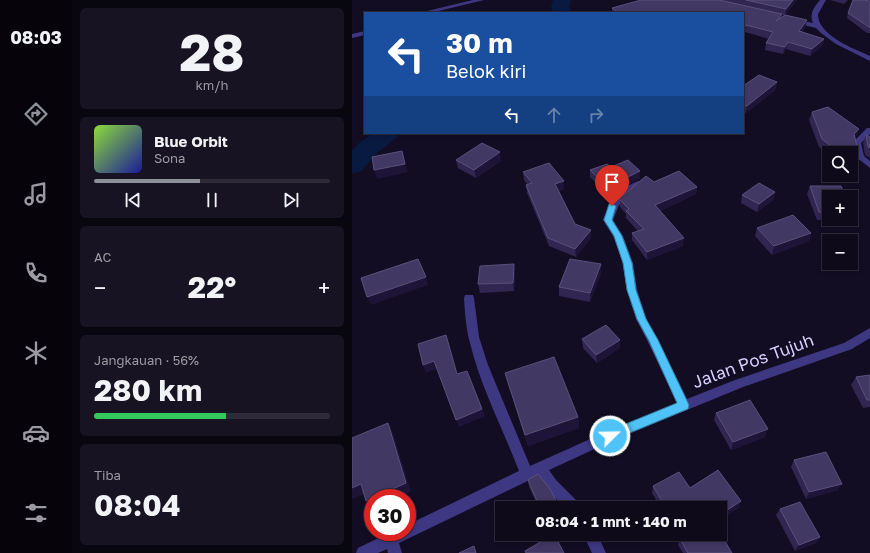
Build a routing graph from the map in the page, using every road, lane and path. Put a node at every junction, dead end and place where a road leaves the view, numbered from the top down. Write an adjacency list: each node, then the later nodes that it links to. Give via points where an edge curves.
1 (481, 0): 3 (street)
2 (823, 0): 5 (street, via 815,13)
3 (426, 12)
4 (788, 19): 5 (street)
5 (817, 26): 8 (street, via 839,44)
6 (364, 32): 7 (street)
7 (352, 36)
8 (870, 59)
9 (870, 130): 10 (street, via 857,142 860,157)
10 (870, 165)
11 (641, 182): 14 (street, via 618,198 612,206 608,220 618,236 628,263 632,290 642,319)
12 (469, 298): 16 (street, via 477,348)
13 (870, 332): 14 (street, Jalan Pos Tujuh, via 842,349 739,383)
14 (684, 405): 15 (street, Jalan Pos Tujuh)
15 (540, 468): 16 (street, Jalan Pos Tujuh); 17 (street)
16 (527, 474): 18 (street, Jalan Pos Tujuh)
17 (567, 501)
18 (416, 528)
19 (387, 541): 22 (street, Jalan Pos Tujuh)
20 (392, 541): 23 (street)
21 (593, 541): 24 (street)
22 (363, 553)
23 (395, 553)
24 (599, 553)

